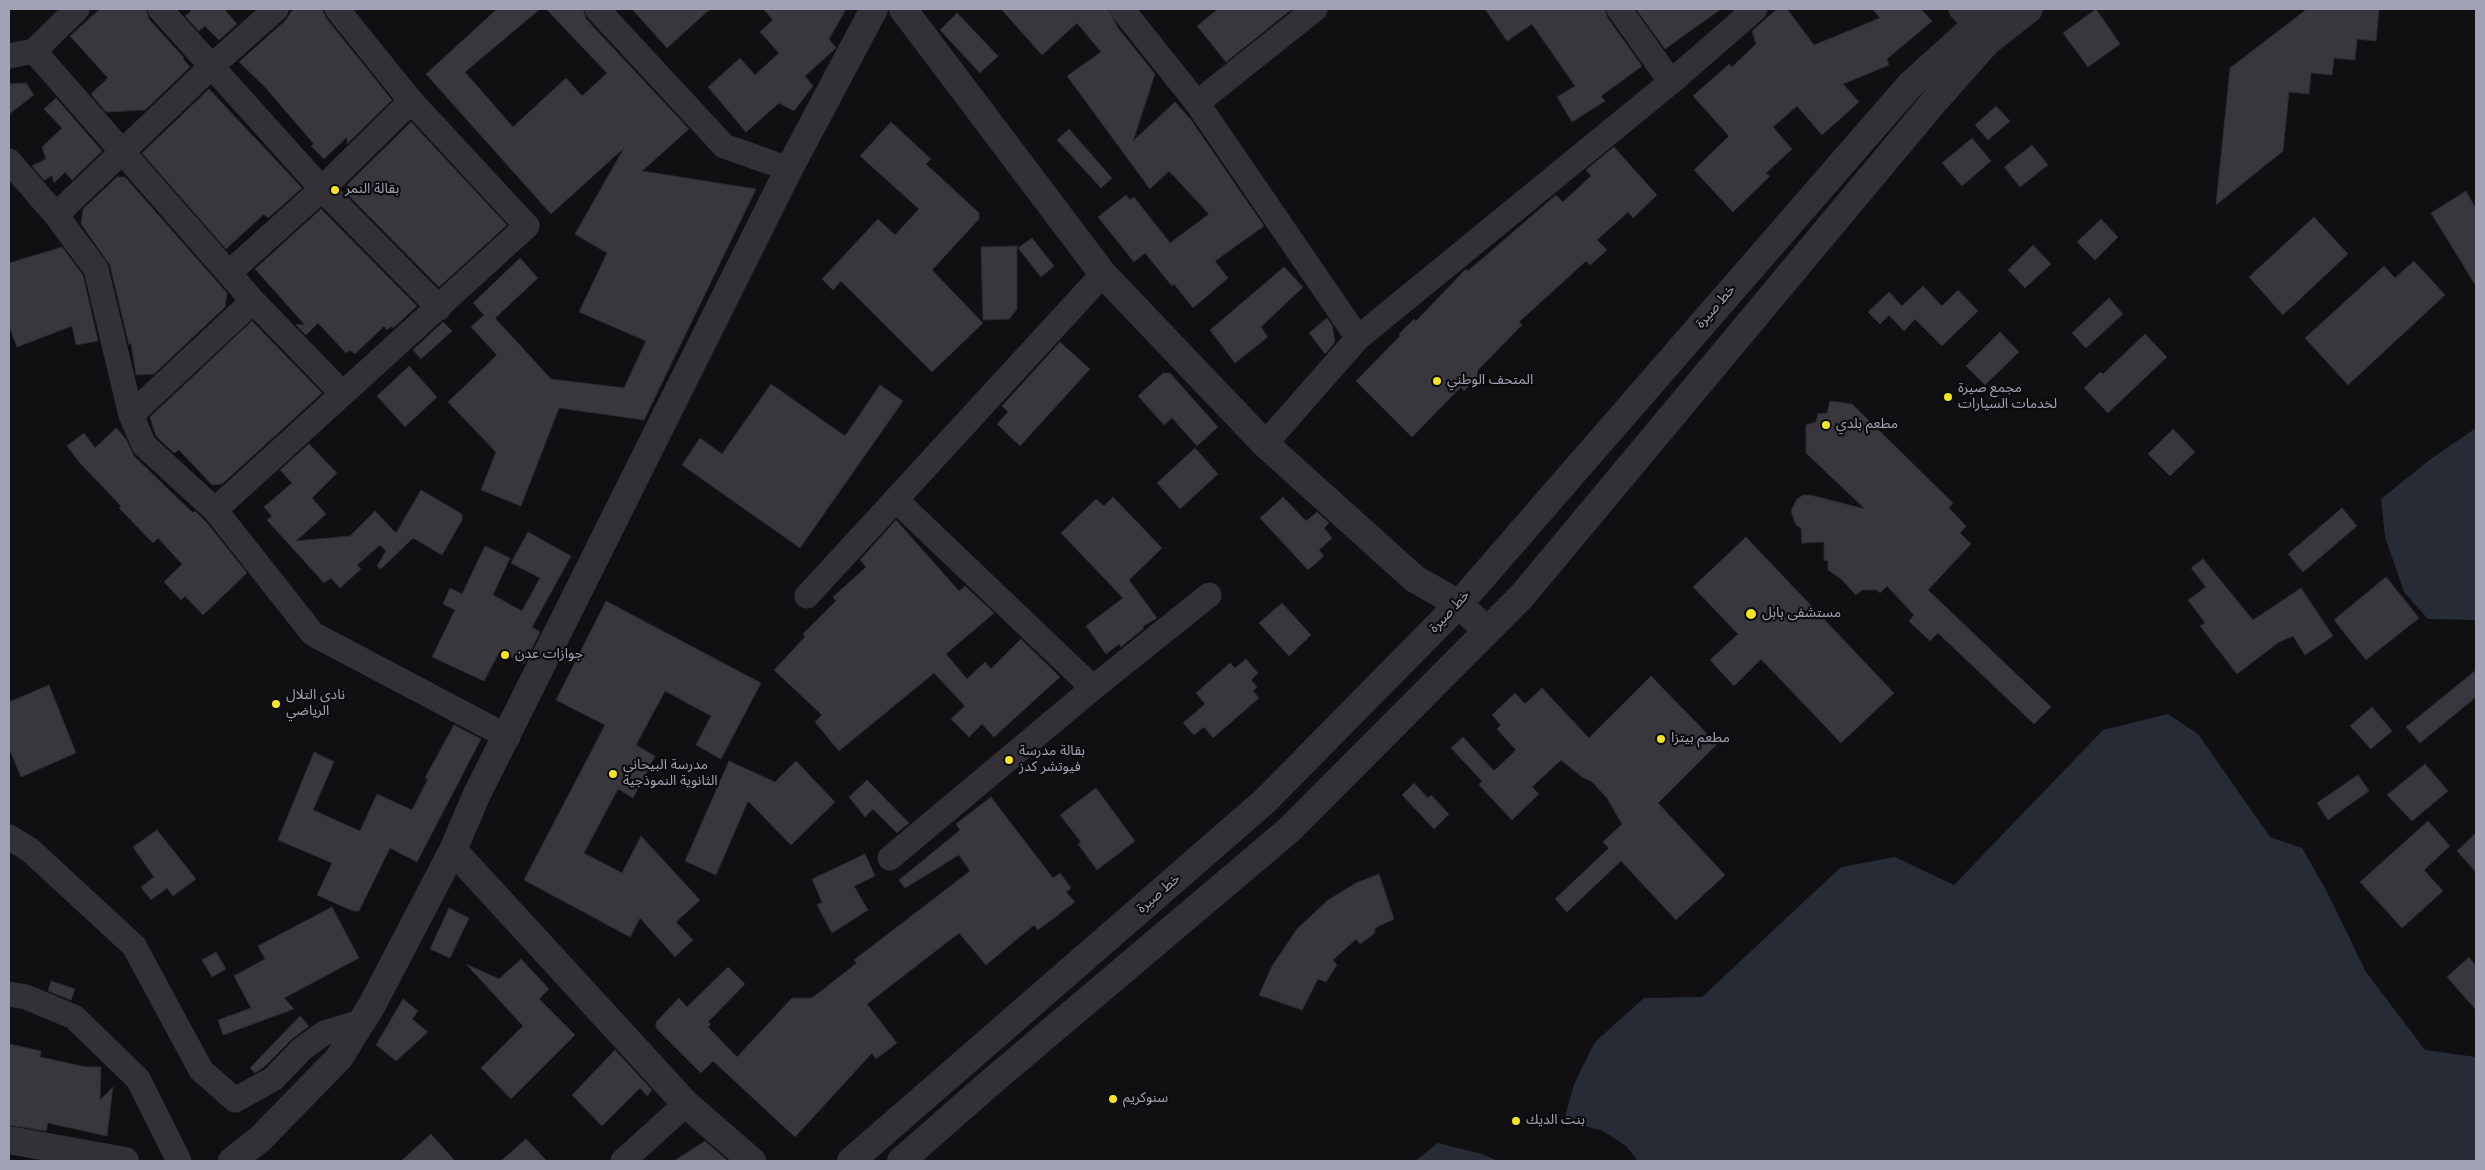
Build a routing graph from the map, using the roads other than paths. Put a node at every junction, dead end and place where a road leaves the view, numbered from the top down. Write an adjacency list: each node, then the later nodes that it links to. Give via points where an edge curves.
1 (77, 9): 14 (street)
2 (160, 9): 16 (street)
3 (276, 9): 16 (street)
4 (337, 9): 18 (street)
5 (597, 9): 22 (street, via 724,146)
6 (874, 9): 22 (street)
7 (903, 9): 26 (street)
8 (1122, 9): 19 (street)
9 (1315, 9): 19 (street)
10 (1619, 9): 17 (street)
11 (1755, 9): 17 (street)
12 (2029, 9): 13 (street, خط صيرة)
13 (1979, 21): 37 (street, خط صيرة, via 1910,84); 38 (street, خط صيرة, via 1932,104 1521,598)
14 (34, 51): 15 (street); 20 (street)
15 (9, 56)
16 (212, 66): 20 (street); 23 (street)
17 (1671, 82): 29 (street)
18 (410, 101): 23 (street); 28 (street, via 527,226)
19 (1197, 104): 29 (street)
20 (123, 151): 24 (street); 25 (street)
21 (9, 161): 24 (street)
22 (789, 170): 40 (street)
23 (322, 189): 25 (street); 28 (street)
24 (56, 215): 31 (street, via 96,269)
25 (230, 272): 27 (street)
26 (1103, 274): 32 (street); 33 (street)
27 (253, 300): 30 (street); 31 (street)
28 (439, 308): 30 (street)
29 (1358, 338): 32 (street)
30 (342, 393): 34 (street)
31 (131, 415): 34 (street, via 144,445)
32 (1265, 444): 37 (street, via 1415,579)
33 (896, 500): 36 (street); 39 (street)
34 (215, 510): 40 (street, via 312,634)
35 (1210, 595): 39 (street)
36 (807, 596)
37 (1459, 604): 38 (street); 53 (street, خط صيرة, via 1265,801)
38 (1487, 631): 54 (street, خط صيرة, via 1289,830)
39 (1093, 688): 43 (street)
40 (508, 737): 42 (street)
41 (9, 836): 45 (street, via 30,850 134,946 201,1070 235,1100 273,1079 302,1048 324,1033)
42 (452, 850): 45 (street); 46 (street)
43 (890, 858)
44 (9, 994): 49 (street, via 26,996 74,1017 138,1079)
45 (361, 1022): 50 (street, via 338,1058 260,1138)
46 (686, 1104): 51 (street); 52 (street)
47 (9, 1140): 48 (street)
48 (125, 1161)
49 (179, 1161)
50 (232, 1161)
51 (623, 1161)
52 (752, 1161)
53 (851, 1161)
54 (901, 1161)

